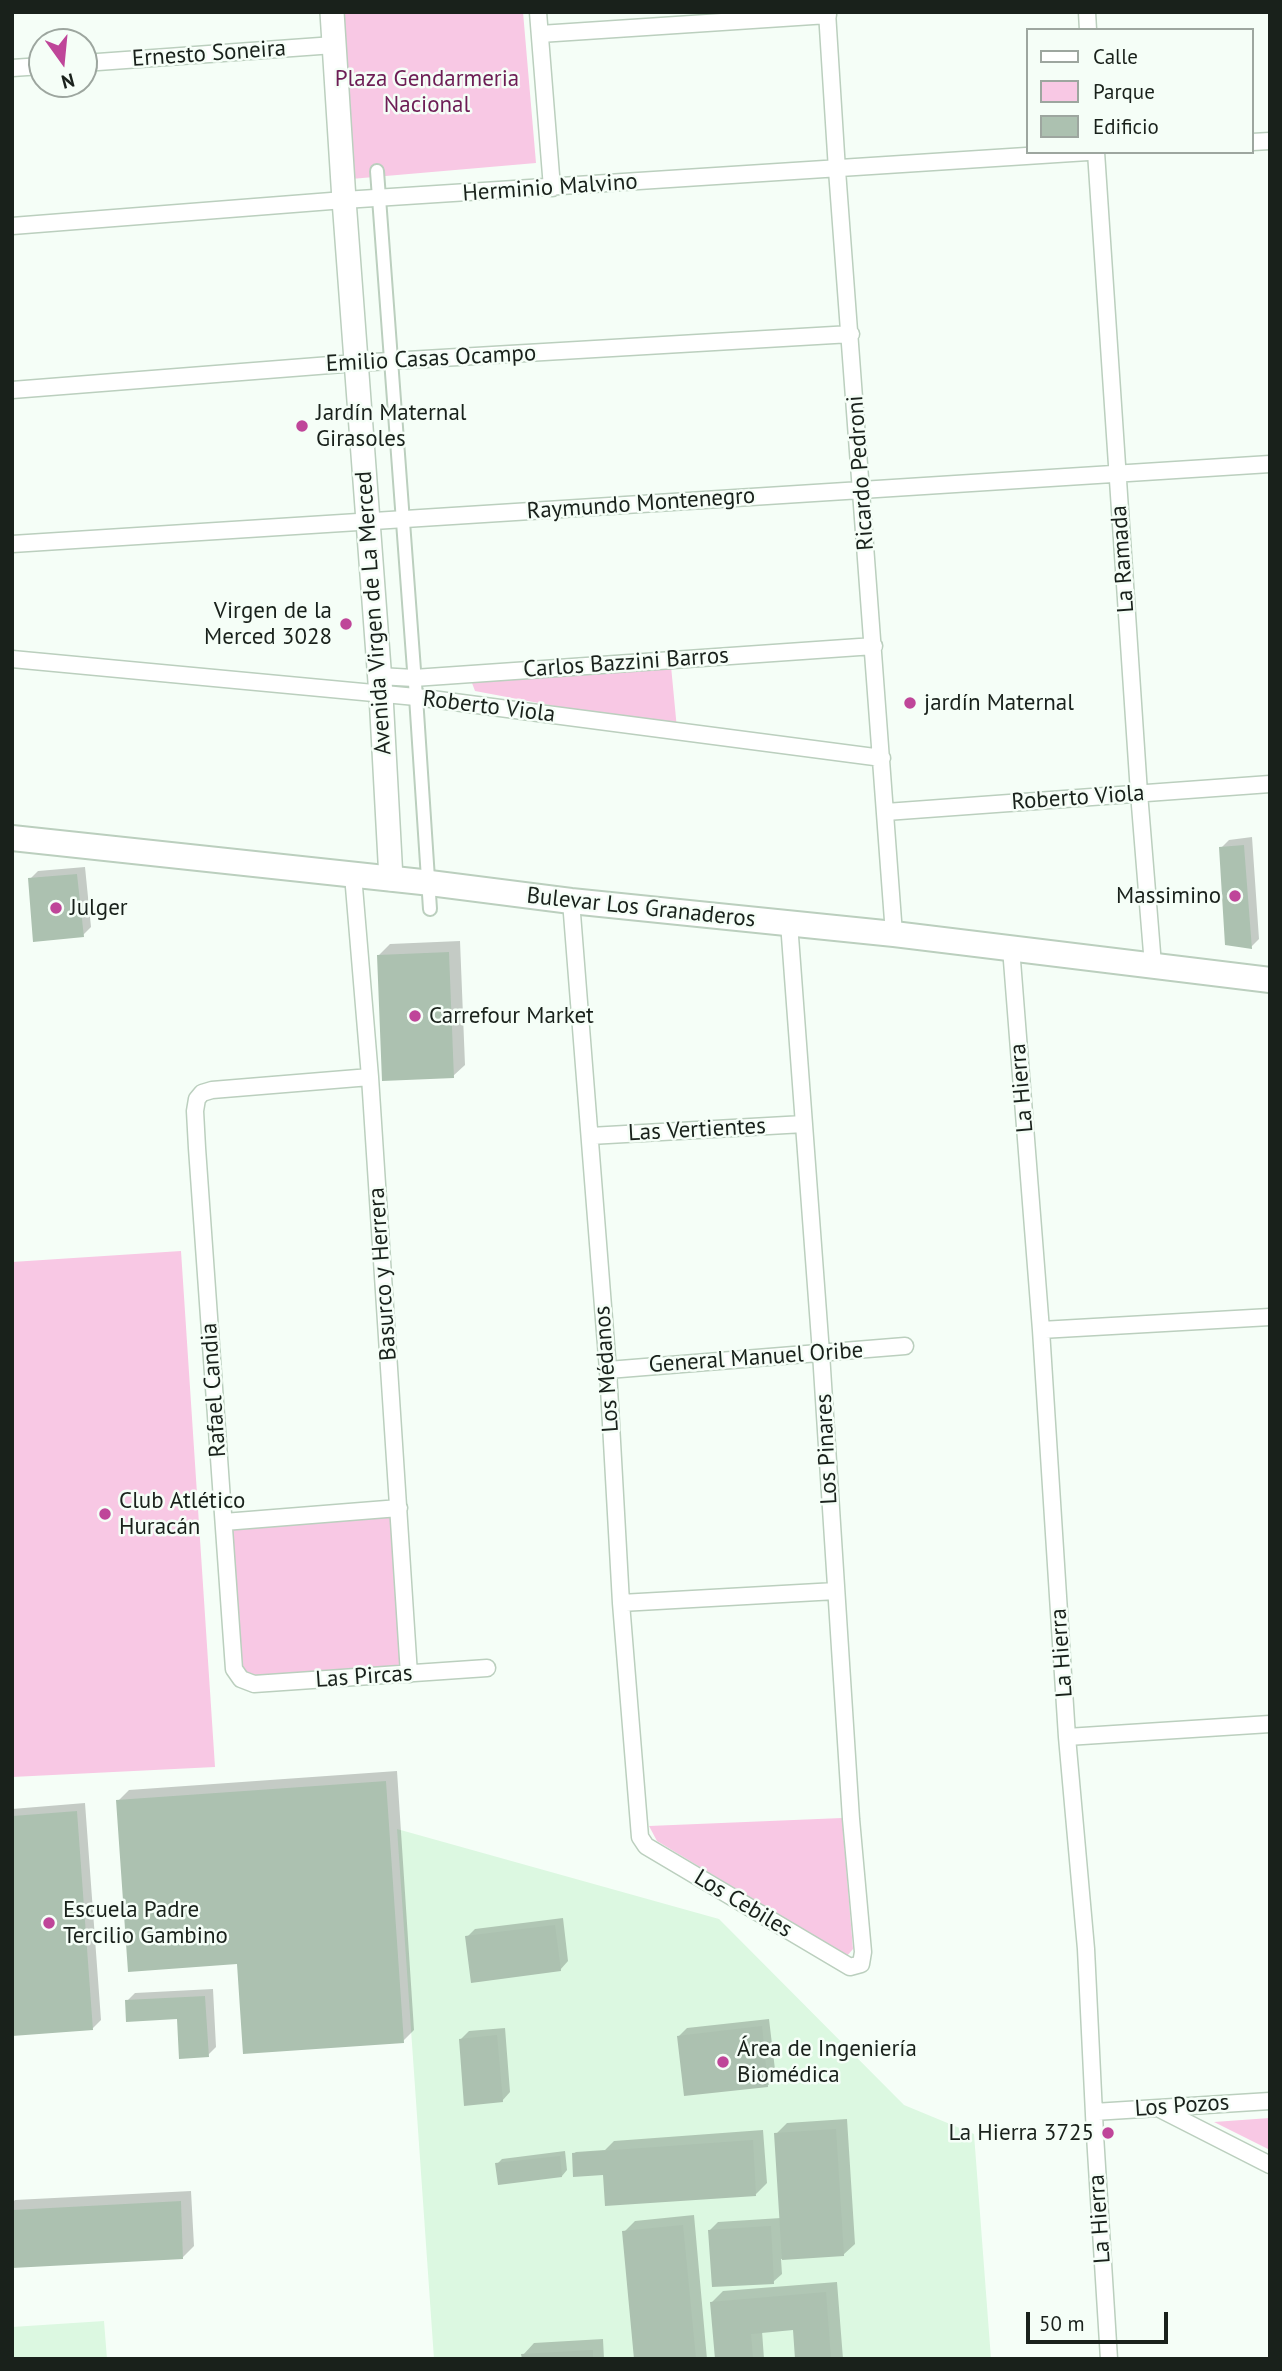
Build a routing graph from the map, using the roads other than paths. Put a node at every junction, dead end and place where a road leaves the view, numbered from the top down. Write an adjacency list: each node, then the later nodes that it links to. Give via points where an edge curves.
1 (332, 12): 5 (main road, Avenida Virgen de La Merced)
2 (538, 12): 4 (street)
3 (827, 13): 4 (street); 9 (street, Ricardo Pedroni)
4 (540, 34): 11 (street)
5 (334, 46): 6 (street, Ernesto Soneira); 13 (main road, Avenida Virgen de La Merced)
6 (98, 62)
7 (1060, 154): 9 (street, Herminio Malvino)
8 (1096, 154): 20 (street, La Ramada)
9 (837, 170): 11 (street, Herminio Malvino); 15 (street, Ricardo Pedroni)
10 (377, 171): 12 (street, Avenida Virgen de La Merced)
11 (552, 188): 12 (street, Herminio Malvino)
12 (377, 198): 13 (street, Herminio Malvino); 16 (street, Avenida Virgen de La Merced)
13 (344, 200): 14 (street, Herminio Malvino); 17 (main road, Avenida Virgen de La Merced)
14 (12, 226)
15 (851, 334): 16 (street, Emilio Casas Ocampo); 21 (street, Ricardo Pedroni)
16 (390, 362): 17 (street, Emilio Casas Ocampo); 22 (street, Avenida Virgen de La Merced)
17 (356, 363): 18 (street, Emilio Casas Ocampo); 23 (main road, Avenida Virgen de La Merced)
18 (12, 390)
19 (1270, 464): 20 (street, Raymundo Montenegro)
20 (1117, 473): 21 (street, Raymundo Montenegro); 32 (street, La Ramada)
21 (862, 489): 22 (street, Raymundo Montenegro); 25 (street, Ricardo Pedroni)
22 (402, 520): 23 (street, Raymundo Montenegro); 27 (street, Avenida Virgen de La Merced)
23 (369, 522): 24 (street, Raymundo Montenegro); 28 (main road, Avenida Virgen de La Merced)
24 (12, 544)
25 (874, 646): 27 (street, Carlos Bazzini Barros); 30 (street, Ricardo Pedroni)
26 (12, 659): 28 (street, Roberto Viola)
27 (414, 678): 28 (street, Carlos Bazzini Barros); 29 (street, Avenida Virgen de La Merced)
28 (380, 685): 29 (street, Roberto Viola); 36 (main road, Avenida Virgen de La Merced)
29 (416, 697): 30 (street, Roberto Viola); 37 (street, Avenida Virgen de La Merced)
30 (882, 758): 33 (street, Ricardo Pedroni)
31 (1270, 784): 32 (street, Roberto Viola)
32 (1139, 793): 33 (street, Roberto Viola); 43 (street, La Ramada)
33 (886, 812): 41 (street, Ricardo Pedroni)
34 (12, 838): 35 (main road, Bulevar Los Granaderos)
35 (353, 875): 36 (main road, Bulevar Los Granaderos); 45 (street, Basurco y Herrera)
36 (391, 878): 37 (main road, Bulevar Los Granaderos)
37 (428, 883): 38 (main road, Bulevar Los Granaderos); 39 (street, Avenida Virgen de La Merced)
38 (571, 901): 40 (main road, Bulevar Los Granaderos); 47 (street, Los Médanos)
39 (430, 909)
40 (789, 923): 41 (main road, Bulevar Los Granaderos); 46 (street, Los Pinares)
41 (894, 934): 42 (main road, Bulevar Los Granaderos)
42 (1011, 948): 43 (main road, Bulevar Los Granaderos); 49 (street, La Hierra)
43 (1153, 965): 44 (main road, Bulevar Los Granaderos)
44 (1270, 980)
45 (370, 1077): 53 (street, Basurco y Herrera); 54 (street, Rafael Candia, via 212,1090 197,1099)
46 (804, 1124): 47 (street, Las Vertientes); 51 (street, Los Pinares)
47 (590, 1136): 52 (street, Los Médanos)
48 (1270, 1317): 49 (street)
49 (1041, 1330): 61 (street, La Hierra)
50 (905, 1346): 51 (street, General Manuel Oribe)
51 (821, 1353): 52 (street, General Manuel Oribe); 55 (street, Los Pinares)
52 (608, 1370): 56 (street, Los Médanos)
53 (399, 1508): 54 (street); 58 (street, Basurco y Herrera)
54 (223, 1522): 59 (street, Rafael Candia, via 234,1670)
55 (836, 1591): 56 (street); 63 (street, Los Pinares, via 863,1952 860,1964)
56 (621, 1603): 62 (street, Los Médanos)
57 (487, 1668): 58 (street, Las Pircas)
58 (409, 1674): 59 (street, Las Pircas, via 254,1684)
59 (242, 1679)
60 (1270, 1724): 61 (street)
61 (1067, 1737): 66 (street, La Hierra, via 1086,1949)
62 (640, 1837): 63 (street, Los Cebiles, via 646,1846)
63 (850, 1967)
64 (1270, 2101): 65 (street, Los Pozos)
65 (1158, 2108): 66 (street, Los Pozos); 67 (street)
66 (1094, 2112): 68 (street, La Hierra)
67 (1270, 2165)
68 (1110, 2359)

